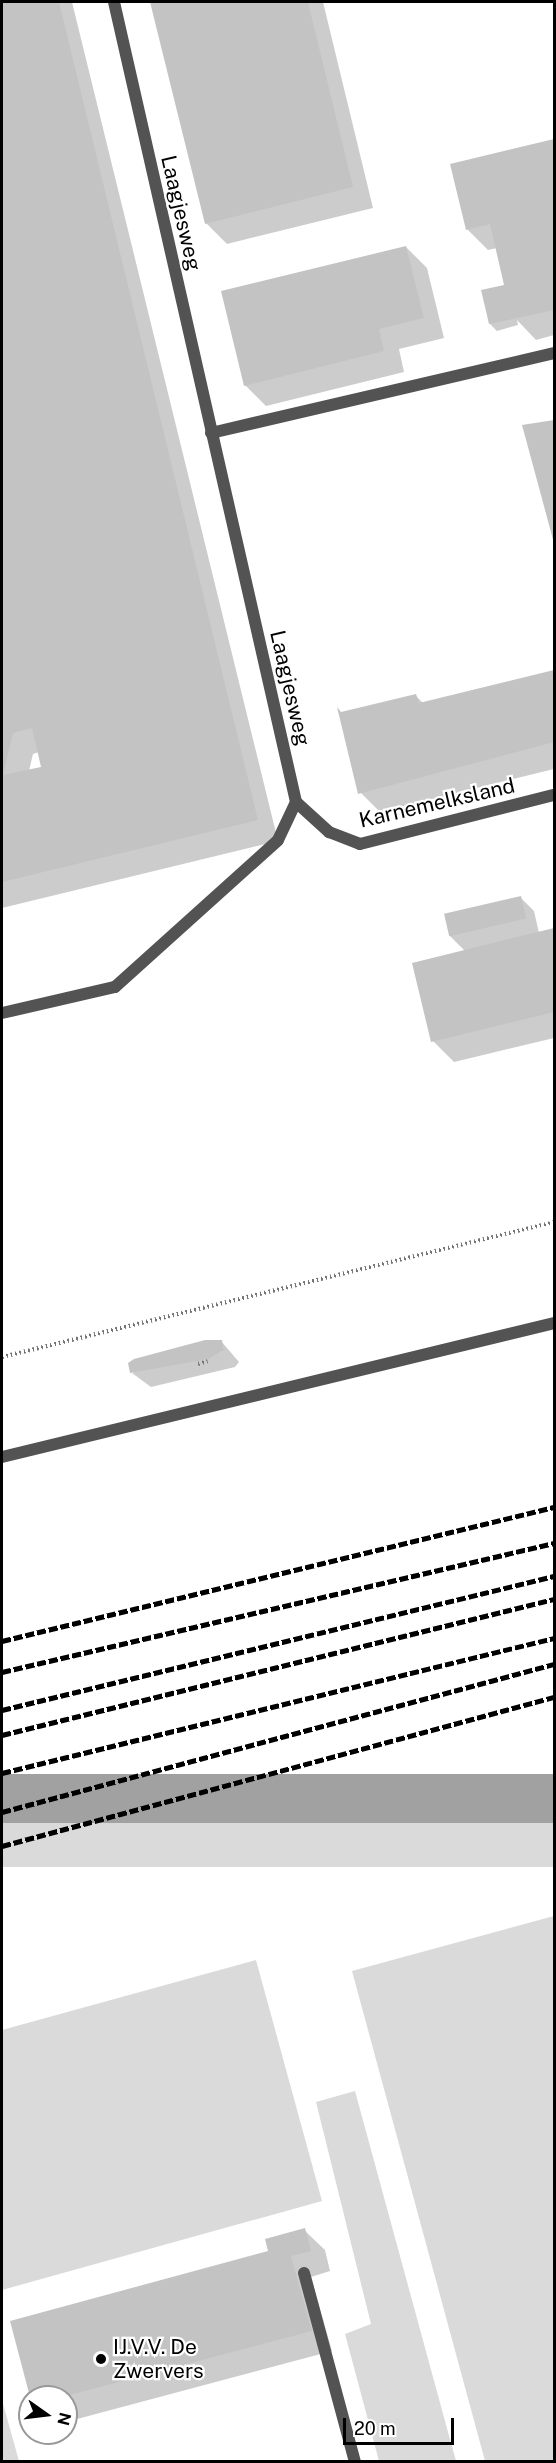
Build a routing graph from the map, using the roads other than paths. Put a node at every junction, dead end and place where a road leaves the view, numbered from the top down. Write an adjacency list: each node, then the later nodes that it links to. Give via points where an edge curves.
1 (114, 2): 3 (street, Laagjesweg)
2 (555, 353): 3 (street)
3 (211, 434): 5 (street, Laagjesweg)
4 (555, 795): 5 (street, Karnemelksland, via 360,844 329,832)
5 (296, 802): 6 (street, via 278,840 115,987)
6 (2, 1013)
7 (555, 1323): 8 (street)
8 (2, 1457)
9 (304, 2273): 10 (street)
10 (355, 2462)

